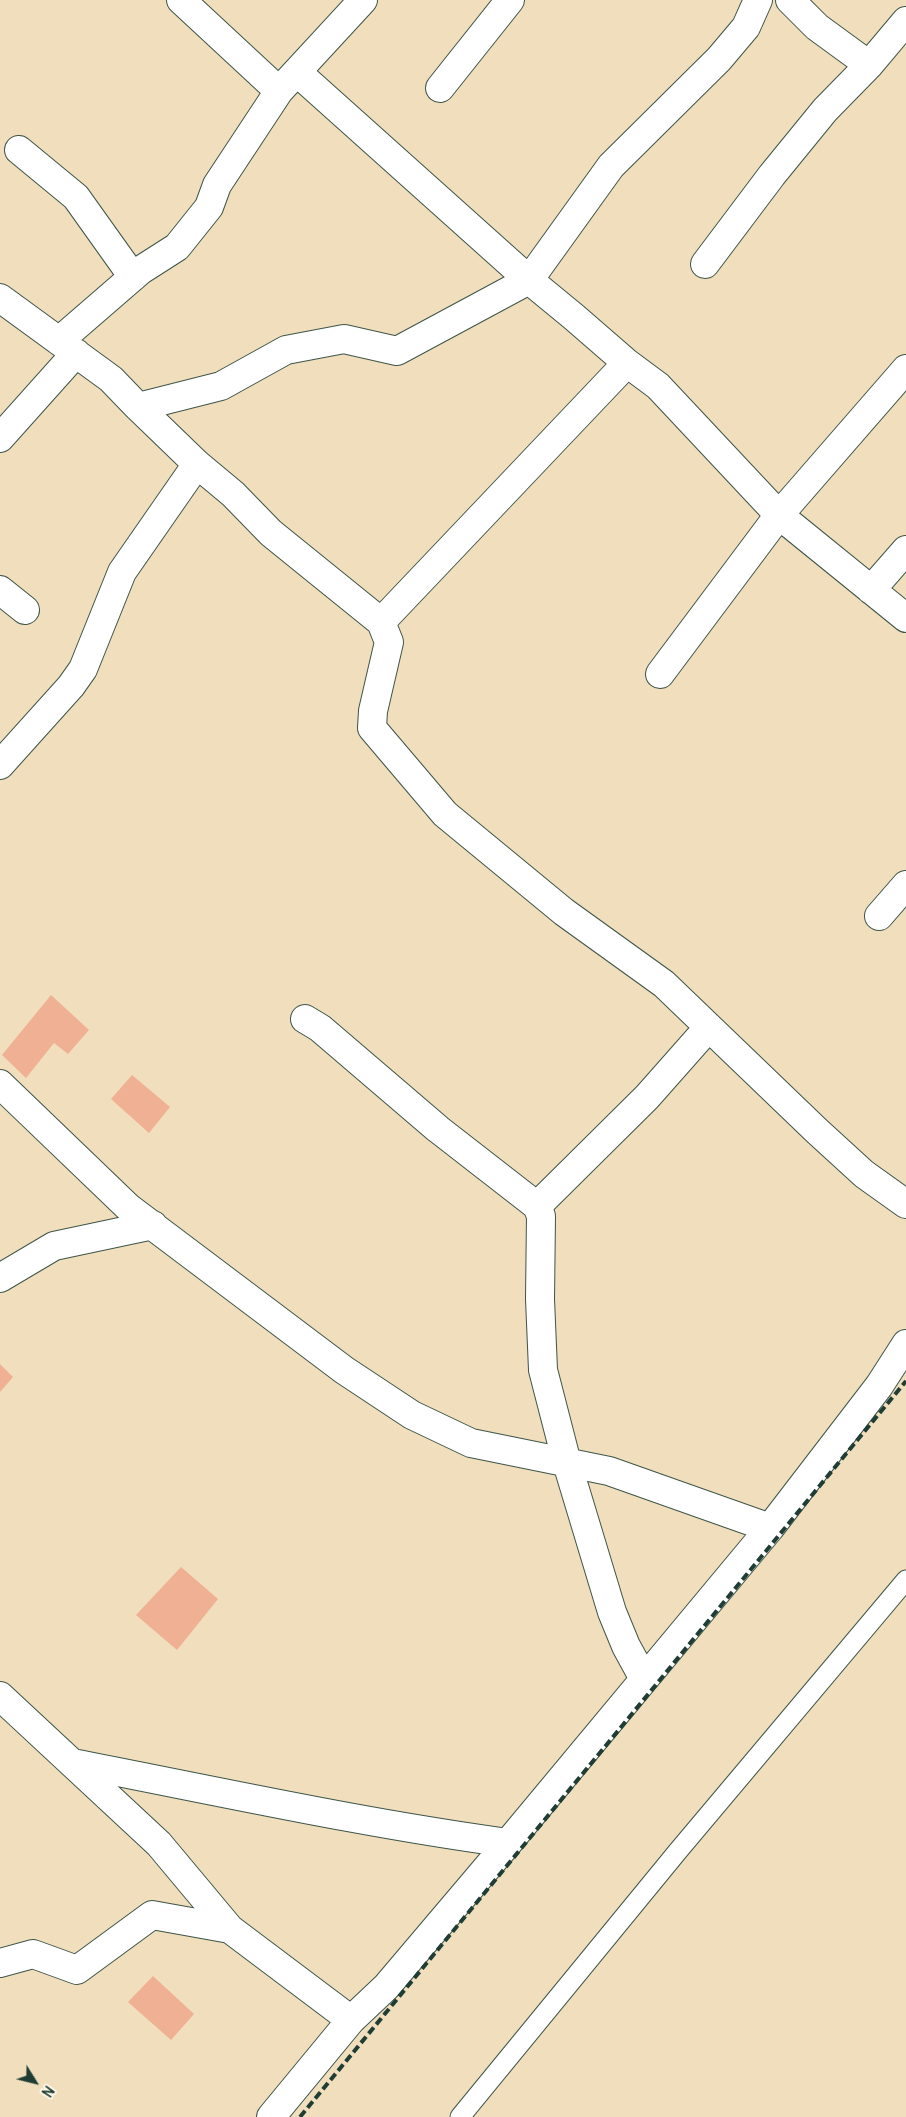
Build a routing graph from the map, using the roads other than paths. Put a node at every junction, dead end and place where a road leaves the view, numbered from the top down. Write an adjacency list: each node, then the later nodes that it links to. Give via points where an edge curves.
1 (363, 0): 8 (street)
2 (510, 0): 9 (street)
3 (758, 0): 13 (street, via 746,27 719,59 611,166)
4 (790, 0): 7 (street, via 817,27)
5 (193, 4): 8 (street)
6 (906, 21): 7 (street)
7 (869, 65): 11 (street, via 825,110)
8 (288, 82): 12 (street, via 217,185 209,207 177,247); 13 (street)
9 (440, 88)
10 (18, 150): 12 (street, via 76,197)
11 (705, 264)
12 (133, 277): 15 (street)
13 (529, 280): 16 (street); 18 (street, via 397,351 344,339 286,350 221,386)
14 (0, 298): 15 (street)
15 (68, 347): 18 (street, via 112,379); 19 (street)
16 (626, 364): 21 (street, via 658,386); 27 (street)
17 (906, 369): 21 (street)
18 (138, 407): 20 (street)
19 (0, 438)
20 (197, 464): 27 (street, via 233,494 271,533); 29 (street, via 122,572 83,669 71,686)
21 (779, 514): 24 (street); 28 (street)
22 (906, 550): 24 (street)
23 (0, 590): 25 (street)
24 (871, 590): 26 (street)
25 (25, 610)
26 (906, 618)
27 (381, 622): 33 (street, via 389,642 372,728 445,814 564,912 664,984)
28 (660, 674)
29 (4, 751)
30 (906, 885): 31 (street)
31 (879, 916)
32 (304, 1019): 36 (street, via 320,1028 438,1129)
33 (708, 1028): 35 (street, via 864,1174); 36 (street, via 647,1097)
34 (0, 1084): 37 (street, via 129,1208)
35 (906, 1204)
36 (537, 1206): 40 (street, via 541,1216 543,1370)
37 (153, 1226): 38 (street, via 54,1246); 40 (street, via 344,1370 412,1415 471,1443)
38 (0, 1278)
39 (906, 1344): 41 (street, via 879,1386)
40 (567, 1463): 41 (street, via 609,1471); 43 (street, via 612,1612)
41 (770, 1528): 43 (street)
42 (906, 1580): 51 (lane)
43 (644, 1679): 46 (street)
44 (0, 1696): 45 (street)
45 (72, 1763): 46 (street, via 347,1817); 47 (street, via 159,1844)
46 (508, 1843): 49 (street, via 386,1987)
47 (230, 1929): 48 (street, via 152,1915 77,1970 33,1954); 49 (street)
48 (0, 1962)
49 (351, 2020): 50 (street)
50 (271, 2117)
51 (460, 2117)

